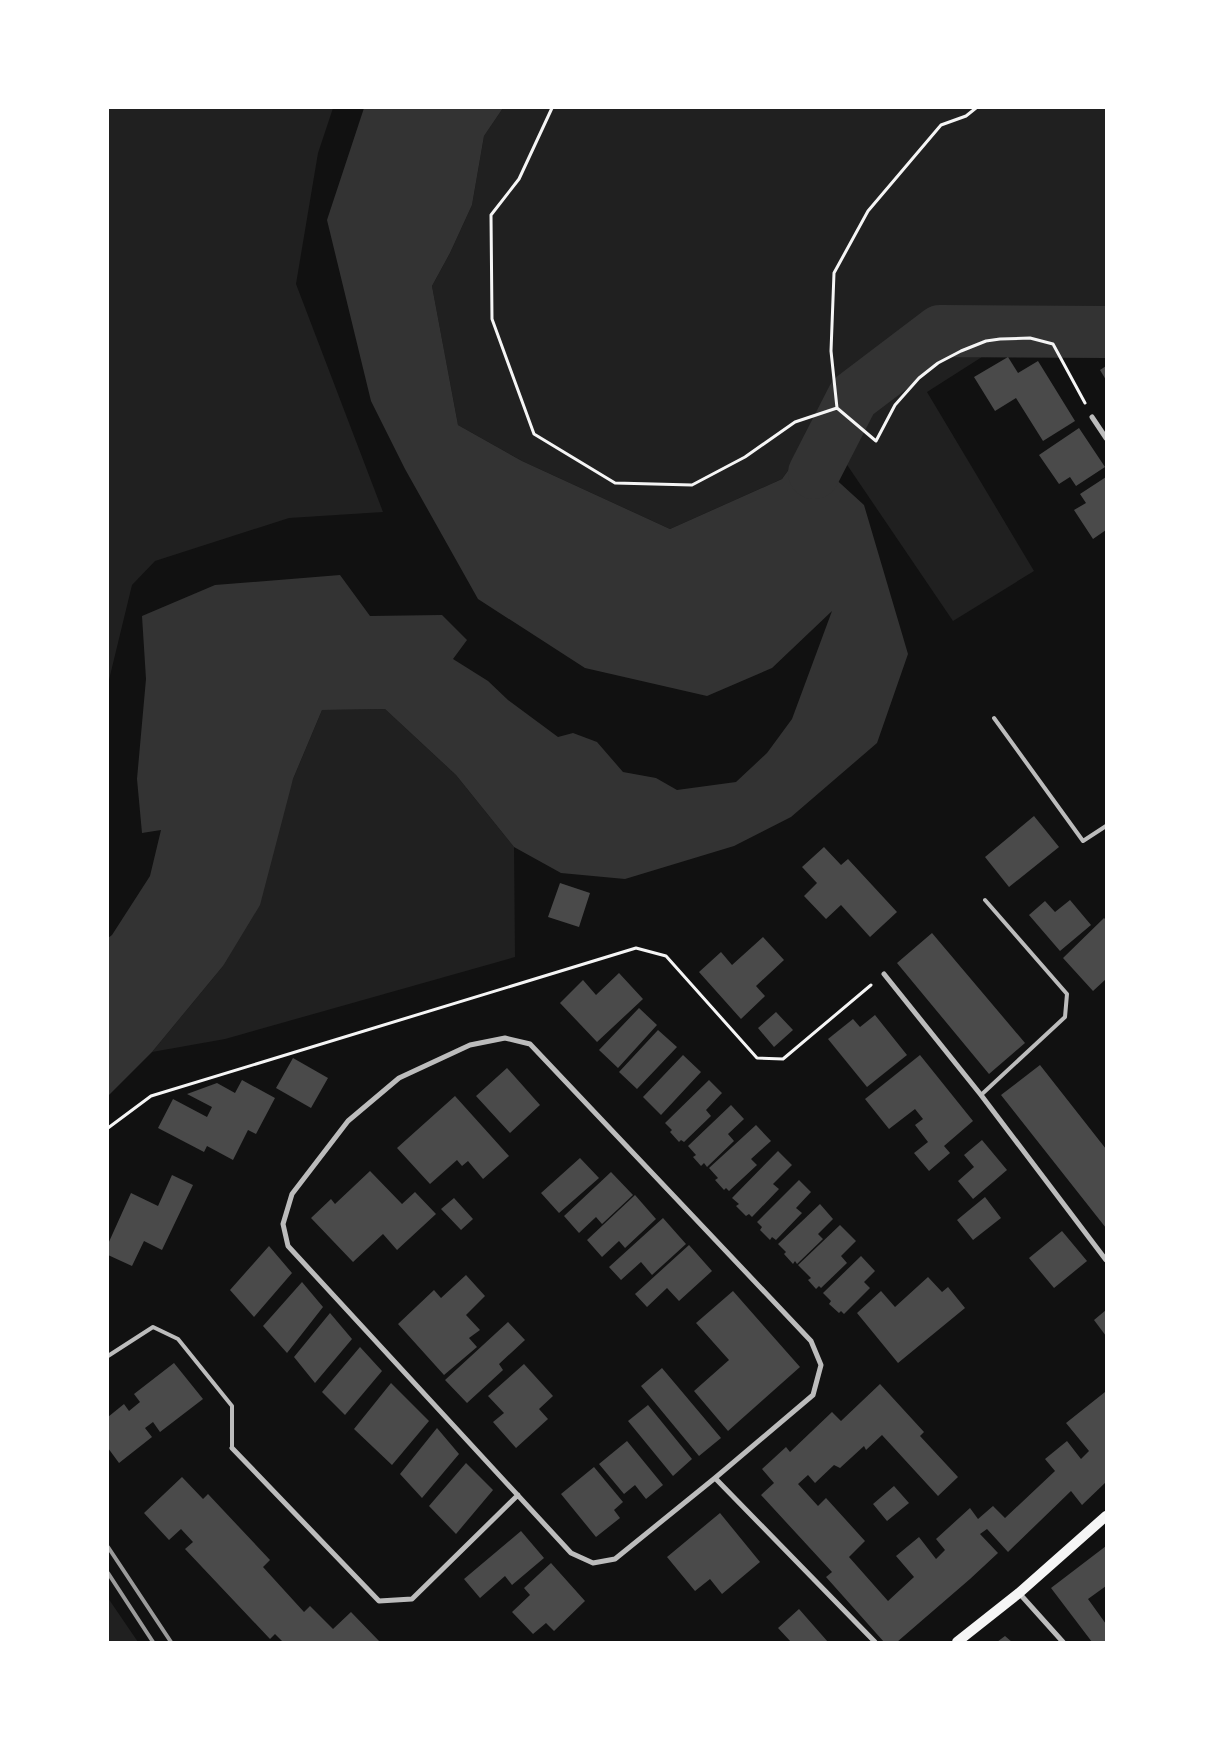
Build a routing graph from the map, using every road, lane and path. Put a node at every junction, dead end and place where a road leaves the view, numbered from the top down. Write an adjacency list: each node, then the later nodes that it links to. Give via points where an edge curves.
1 (552, 108): 3 (path, via 519,179 491,215 492,319 534,434 615,482 692,485 745,457 795,422)
2 (976, 108): 3 (path, via 966,116 941,125 868,211 834,273 831,351)
3 (837, 408): 4 (path, via 876,441 895,405 919,378 938,363 986,341 1030,338 1054,344)
4 (1092, 417): 5 (street)
5 (1106, 438)
6 (994, 718): 7 (lane, via 1083,841)
7 (1106, 826)
8 (985, 900): 10 (lane, via 1066,994 1065,1016)
9 (884, 974): 10 (street)
10 (981, 1095): 11 (street)
11 (1106, 1260)
12 (108, 1356): 13 (lane, via 153,1327 178,1339 232,1406)
13 (232, 1448): 15 (street, via 379,1601 412,1599)
14 (715, 1478): 15 (street, via 615,1559 593,1563 571,1553); 15 (street, via 813,1395 821,1365 811,1341 530,1044 505,1038 470,1045 399,1078 348,1120 292,1194 283,1224 288,1246); 18 (street)
15 (518, 1495)
16 (1106, 1516): 17 (main road)
17 (1019, 1593): 19 (main road); 20 (street)
18 (875, 1642)
19 (957, 1642)
20 (1063, 1642)

